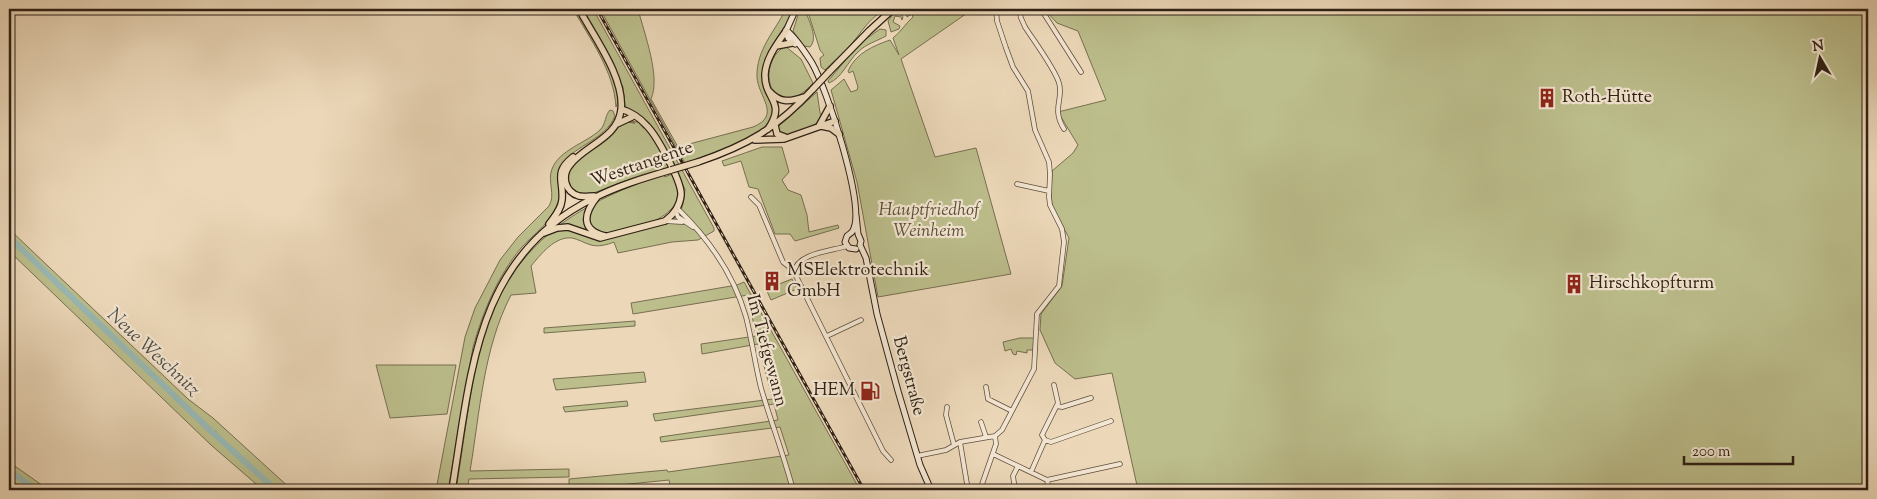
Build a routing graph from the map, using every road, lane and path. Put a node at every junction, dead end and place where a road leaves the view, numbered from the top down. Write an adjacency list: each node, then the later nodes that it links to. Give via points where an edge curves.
1 (579, 9): 15 (main road, via 617,80)
2 (796, 9): 7 (main road)
3 (996, 9): 28 (street, via 997,22 1013,67 1028,91 1035,130 1049,162)
4 (1019, 9): 22 (street, via 1020,18 1060,84 1058,112)
5 (1041, 9): 11 (street)
6 (892, 10): 13 (main road, Westtangente, bridge)
7 (786, 31): 8 (main road); 9 (main road); 10 (main road, Bergstraße)
8 (792, 43): 9 (main road); 10 (main road)
9 (776, 46): 12 (main road, via 765,73)
10 (802, 49): 14 (main road, Bergstraße)
11 (1081, 72)
12 (768, 90): 13 (main road, via 784,101); 23 (main road, via 777,111)
13 (806, 96): 19 (main road, Westtangente)
14 (830, 106): 18 (main road, Bergstraße); 21 (main road)
15 (621, 109): 16 (main road); 17 (main road); 20 (main road); 36 (main road, via 606,132 563,166 560,176 562,203)
16 (632, 117): 17 (main road); 20 (main road)
17 (640, 119): 31 (main road, via 649,128 677,179 681,193)
18 (835, 120): 21 (main road); 24 (main road, Bergstraße)
19 (775, 125): 23 (main road, Westtangente); 25 (main road, via 777,134)
20 (615, 126): 29 (main road, via 571,163 566,172 566,184 572,192 582,196)
21 (819, 126): 24 (main road, via 831,128); 25 (main road)
22 (1064, 128)
23 (766, 132): 26 (main road, Westtangente)
24 (839, 134): 37 (main road, Bergstraße, via 855,200)
25 (790, 137): 26 (main road)
26 (753, 140): 29 (main road, Westtangente, bridge)
27 (1018, 184): 28 (street)
28 (1049, 192): 50 (street, via 1050,204 1064,236 1060,283 1037,314 1034,369)
29 (599, 195): 36 (main road, Westtangente); 39 (main road, via 588,209 587,220 593,231)
30 (751, 197): 42 (street, via 759,205 782,262)
31 (676, 209): 32 (main road); 33 (street, Im Tiefgewann, via 677,216); 34 (main road); 35 (street, Im Tiefgewann)
32 (665, 221): 33 (street, Im Tiefgewann); 34 (main road)
33 (685, 222): 35 (street, Im Tiefgewann)
34 (654, 224): 39 (main road)
35 (695, 228): 68 (street, Im Tiefgewann, via 723,264 742,305 761,387)
36 (545, 229): 38 (main road, Westtangente)
37 (855, 234): 40 (main road, Bergstraße, via 847,236); 41 (main road, Bergstraße, via 861,238)
38 (538, 235): 39 (main road, via 562,227 594,238); 67 (main road, Westtangente, via 508,274 486,319 474,364)
39 (608, 236)
40 (846, 244): 41 (main road, via 850,249); 42 (street, via 802,260)
41 (858, 247): 59 (main road, Bergstraße, via 868,266 886,350)
42 (794, 268): 44 (street, via 795,277)
43 (861, 320): 44 (street)
44 (827, 336): 60 (street, via 883,451)
45 (1054, 385): 48 (street)
46 (986, 388): 50 (street, via 988,398)
47 (1091, 398): 48 (street)
48 (1057, 406): 55 (street, via 1042,435)
49 (947, 407): 57 (street)
50 (1012, 411): 53 (street)
51 (1110, 421): 55 (street, via 1051,442)
52 (981, 422): 54 (street)
53 (995, 436): 54 (street); 58 (street)
54 (986, 437): 56 (street)
55 (1045, 440): 63 (street)
56 (960, 442): 57 (street); 70 (street)
57 (954, 445): 59 (street, via 946,450)
58 (993, 454): 62 (street); 71 (street)
59 (917, 456): 69 (main road, Bergstraße)
60 (891, 460)
61 (1120, 464): 64 (street)
62 (1018, 466): 63 (street); 72 (street, via 1013,476)
63 (1031, 472): 64 (street)
64 (1046, 480): 73 (street)
65 (9, 482): 66 (street)
66 (21, 490)
67 (452, 490)
68 (793, 490)
69 (930, 490)
70 (968, 490)
71 (980, 490)
72 (1015, 490)
73 (1048, 490)

